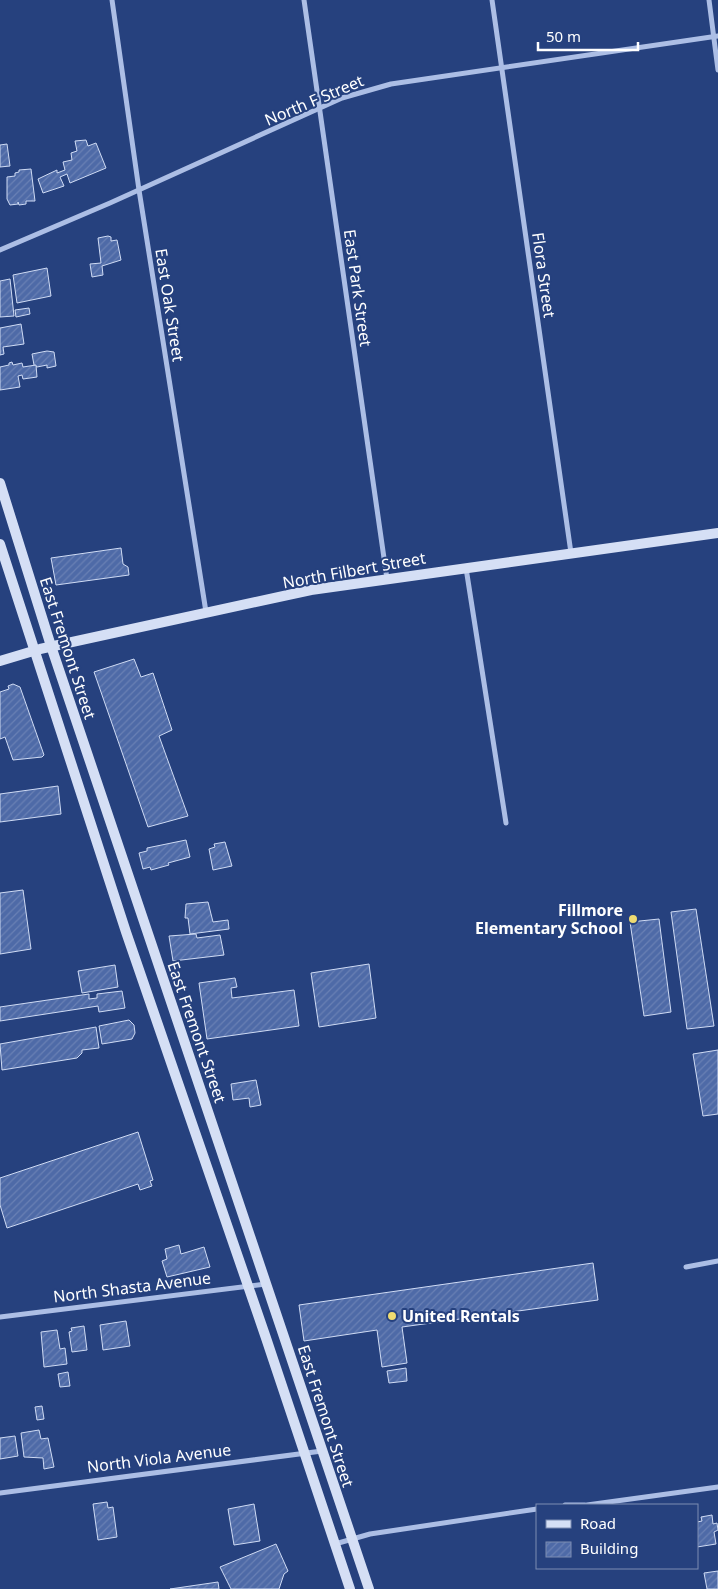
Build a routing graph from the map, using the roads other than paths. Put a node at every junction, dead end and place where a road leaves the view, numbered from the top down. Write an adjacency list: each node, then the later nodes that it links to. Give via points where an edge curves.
1 (112, 0): 9 (street, East Oak Street)
2 (304, 0): 8 (street, East Park Street)
3 (492, 0): 6 (street, Flora Street)
4 (709, 0): 5 (street)
5 (716, 36): 6 (street, North F Street); 7 (street)
6 (501, 67): 8 (street, North F Street, via 391,84 342,98); 14 (street, Flora Street)
7 (718, 70)
8 (320, 110): 9 (street, North F Street); 16 (street, East Park Street)
9 (139, 190): 10 (street, North F Street); 17 (street, East Oak Street)
10 (0, 250)
11 (0, 483): 18 (main road, East Fremont Street)
12 (718, 533): 14 (main road, North Filbert Street)
13 (0, 544): 19 (main road, East Fremont Street)
14 (571, 553): 15 (main road, North Filbert Street)
15 (466, 568): 16 (main road, North Filbert Street); 21 (street)
16 (386, 579): 17 (main road, North Filbert Street, via 311,590)
17 (206, 614): 18 (main road, North Filbert Street)
18 (51, 646): 19 (main road, North Filbert Street); 24 (main road, East Fremont Street)
19 (34, 650): 20 (main road, North Filbert Street); 25 (main road, East Fremont Street, via 126,932)
20 (0, 661)
21 (506, 823)
22 (718, 1261): 23 (street)
23 (686, 1267)
24 (266, 1284): 25 (street, North Shasta Avenue); 27 (main road, East Fremont Street)
25 (248, 1286): 26 (street, North Shasta Avenue); 28 (main road, East Fremont Street)
26 (0, 1316)
27 (322, 1450): 28 (street, North Viola Avenue); 33 (main road, East Fremont Street)
28 (303, 1453): 30 (street, North Viola Avenue); 34 (main road, East Fremont Street)
29 (718, 1487): 31 (street)
30 (0, 1493)
31 (593, 1504)
32 (536, 1509): 33 (street, via 376,1532)
33 (351, 1539): 34 (street); 36 (main road, East Fremont Street)
34 (334, 1544): 35 (main road, East Fremont Street)
35 (350, 1589)
36 (369, 1589)

